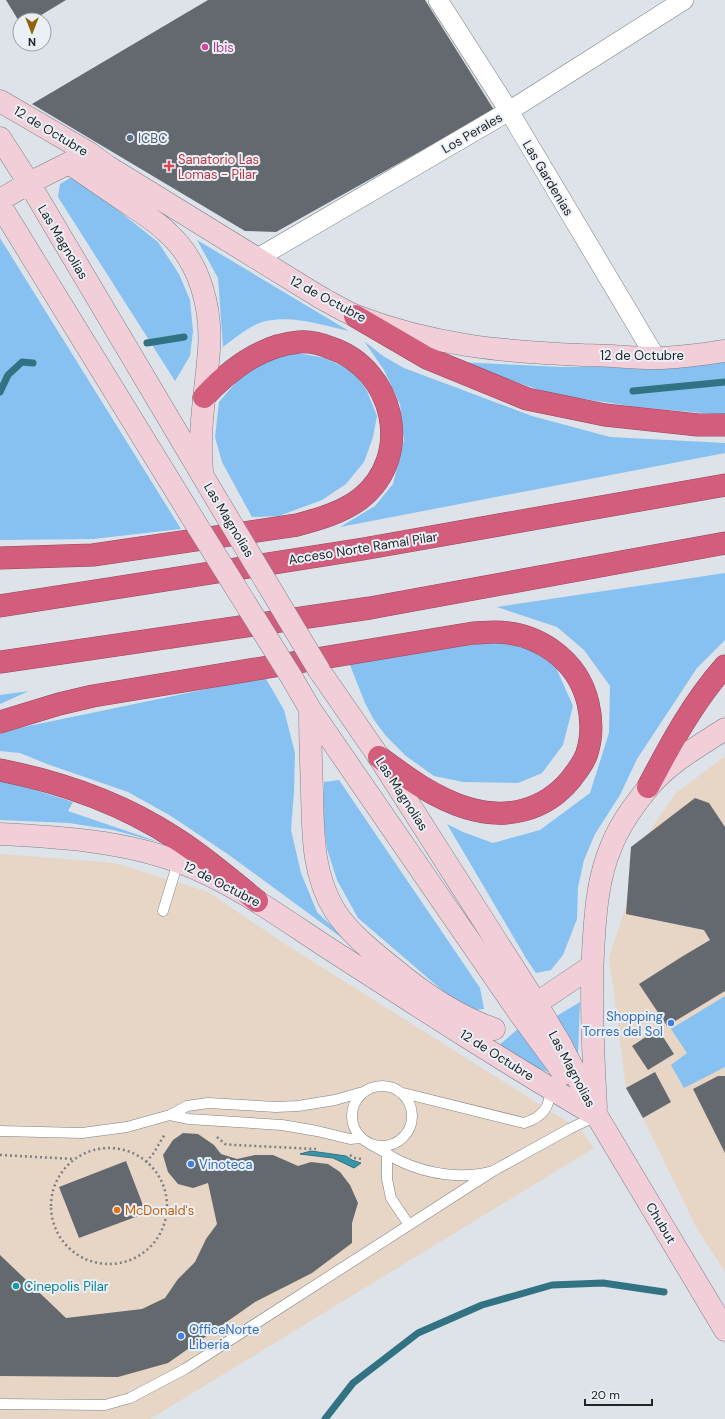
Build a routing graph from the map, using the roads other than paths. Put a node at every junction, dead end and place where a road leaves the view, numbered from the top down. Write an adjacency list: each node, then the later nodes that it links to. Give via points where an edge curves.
1 (438, 0): 4 (street, Las Gardenias)
2 (684, 0): 4 (street, Los Perales)
3 (0, 101): 6 (main road, 12 de Octubre)
4 (509, 111): 11 (street, Los Perales); 14 (street, Las Gardenias)
5 (0, 138): 8 (main road, Las Magnolias)
6 (89, 153): 7 (main road); 11 (main road, 12 de Octubre)
7 (69, 163): 8 (main road); 15 (main road, via 168,233 190,263 202,288 208,310 209,348)
8 (29, 183): 9 (main road); 17 (main road, Las Magnolias)
9 (0, 200)
10 (0, 205): 24 (main road, Las Magnolias, bridge)
11 (256, 259): 12 (main road, 12 de Octubre)
12 (355, 316): 14 (main road, 12 de Octubre, via 395,330 448,343 510,351); 16 (highway, via 427,358 527,400 605,415 698,425)
13 (725, 351): 14 (main road, 12 de Octubre)
14 (656, 358)
15 (204, 397): 17 (main road, via 200,440); 20 (highway, via 229,372 266,351 298,342 321,344 349,355 360,363 383,394 393,429 388,459 377,481 362,498 342,511 315,521 93,555)
16 (725, 425)
17 (202, 475): 27 (main road, Las Magnolias, bridge, via 319,670)
18 (725, 485): 21 (highway, Acceso Norte Ramal Pilar, via 363,549)
19 (725, 543): 22 (highway, via 370,608)
20 (0, 558)
21 (0, 606)
22 (0, 662)
23 (725, 666): 29 (highway, via 674,739)
24 (310, 709): 35 (main road, Las Magnolias); 36 (main road, via 314,847 321,882 336,912 358,938 415,987 448,1009)
25 (0, 722): 27 (highway, via 92,696 473,633 495,632 523,636 537,642 567,662 586,695 591,732 581,765 566,785 556,793 524,810 511,813 482,812 453,803 417,784)
26 (725, 729): 29 (main road, via 667,770)
27 (379, 757): 35 (main road, Las Magnolias)
28 (0, 770): 32 (highway, via 82,793 143,819 207,860)
29 (648, 787): 34 (main road, via 629,814 609,853 598,892)
30 (0, 834): 31 (main road, 12 de Octubre, via 109,844)
31 (178, 862): 32 (main road, 12 de Octubre, via 220,880); 33 (lane)
32 (257, 901): 37 (main road, 12 de Octubre)
33 (163, 911)
34 (592, 966): 35 (main road); 42 (main road, via 592,1038)
35 (528, 1008): 36 (main road); 42 (main road, Las Magnolias, via 561,1045)
36 (494, 1030): 37 (main road)
37 (474, 1042): 38 (main road, 12 de Octubre)
38 (550, 1089): 40 (lane, via 550,1100 544,1113 524,1123); 42 (main road, 12 de Octubre)
39 (363, 1092): 40 (lane, via 376,1086 384,1086); 41 (lane, via 298,1106 208,1103 187,1106); 44 (lane, via 355,1103 352,1117 353,1125)
40 (403, 1093): 45 (lane, via 412,1107 413,1116 409,1132 397,1143 389,1146)
41 (170, 1115): 43 (lane, via 127,1127 82,1132); 44 (lane, via 189,1119 282,1125 350,1139)
42 (597, 1116): 47 (lane); 49 (main road, Chubut)
43 (0, 1131)
44 (361, 1138): 45 (lane)
45 (370, 1144): 46 (lane)
46 (386, 1153): 47 (lane, via 421,1169 444,1174 484,1174); 48 (lane, via 386,1179 391,1198)
47 (493, 1171): 48 (lane)
48 (409, 1225): 50 (lane, via 185,1369 130,1398 105,1405)
49 (725, 1330)
50 (0, 1404)

